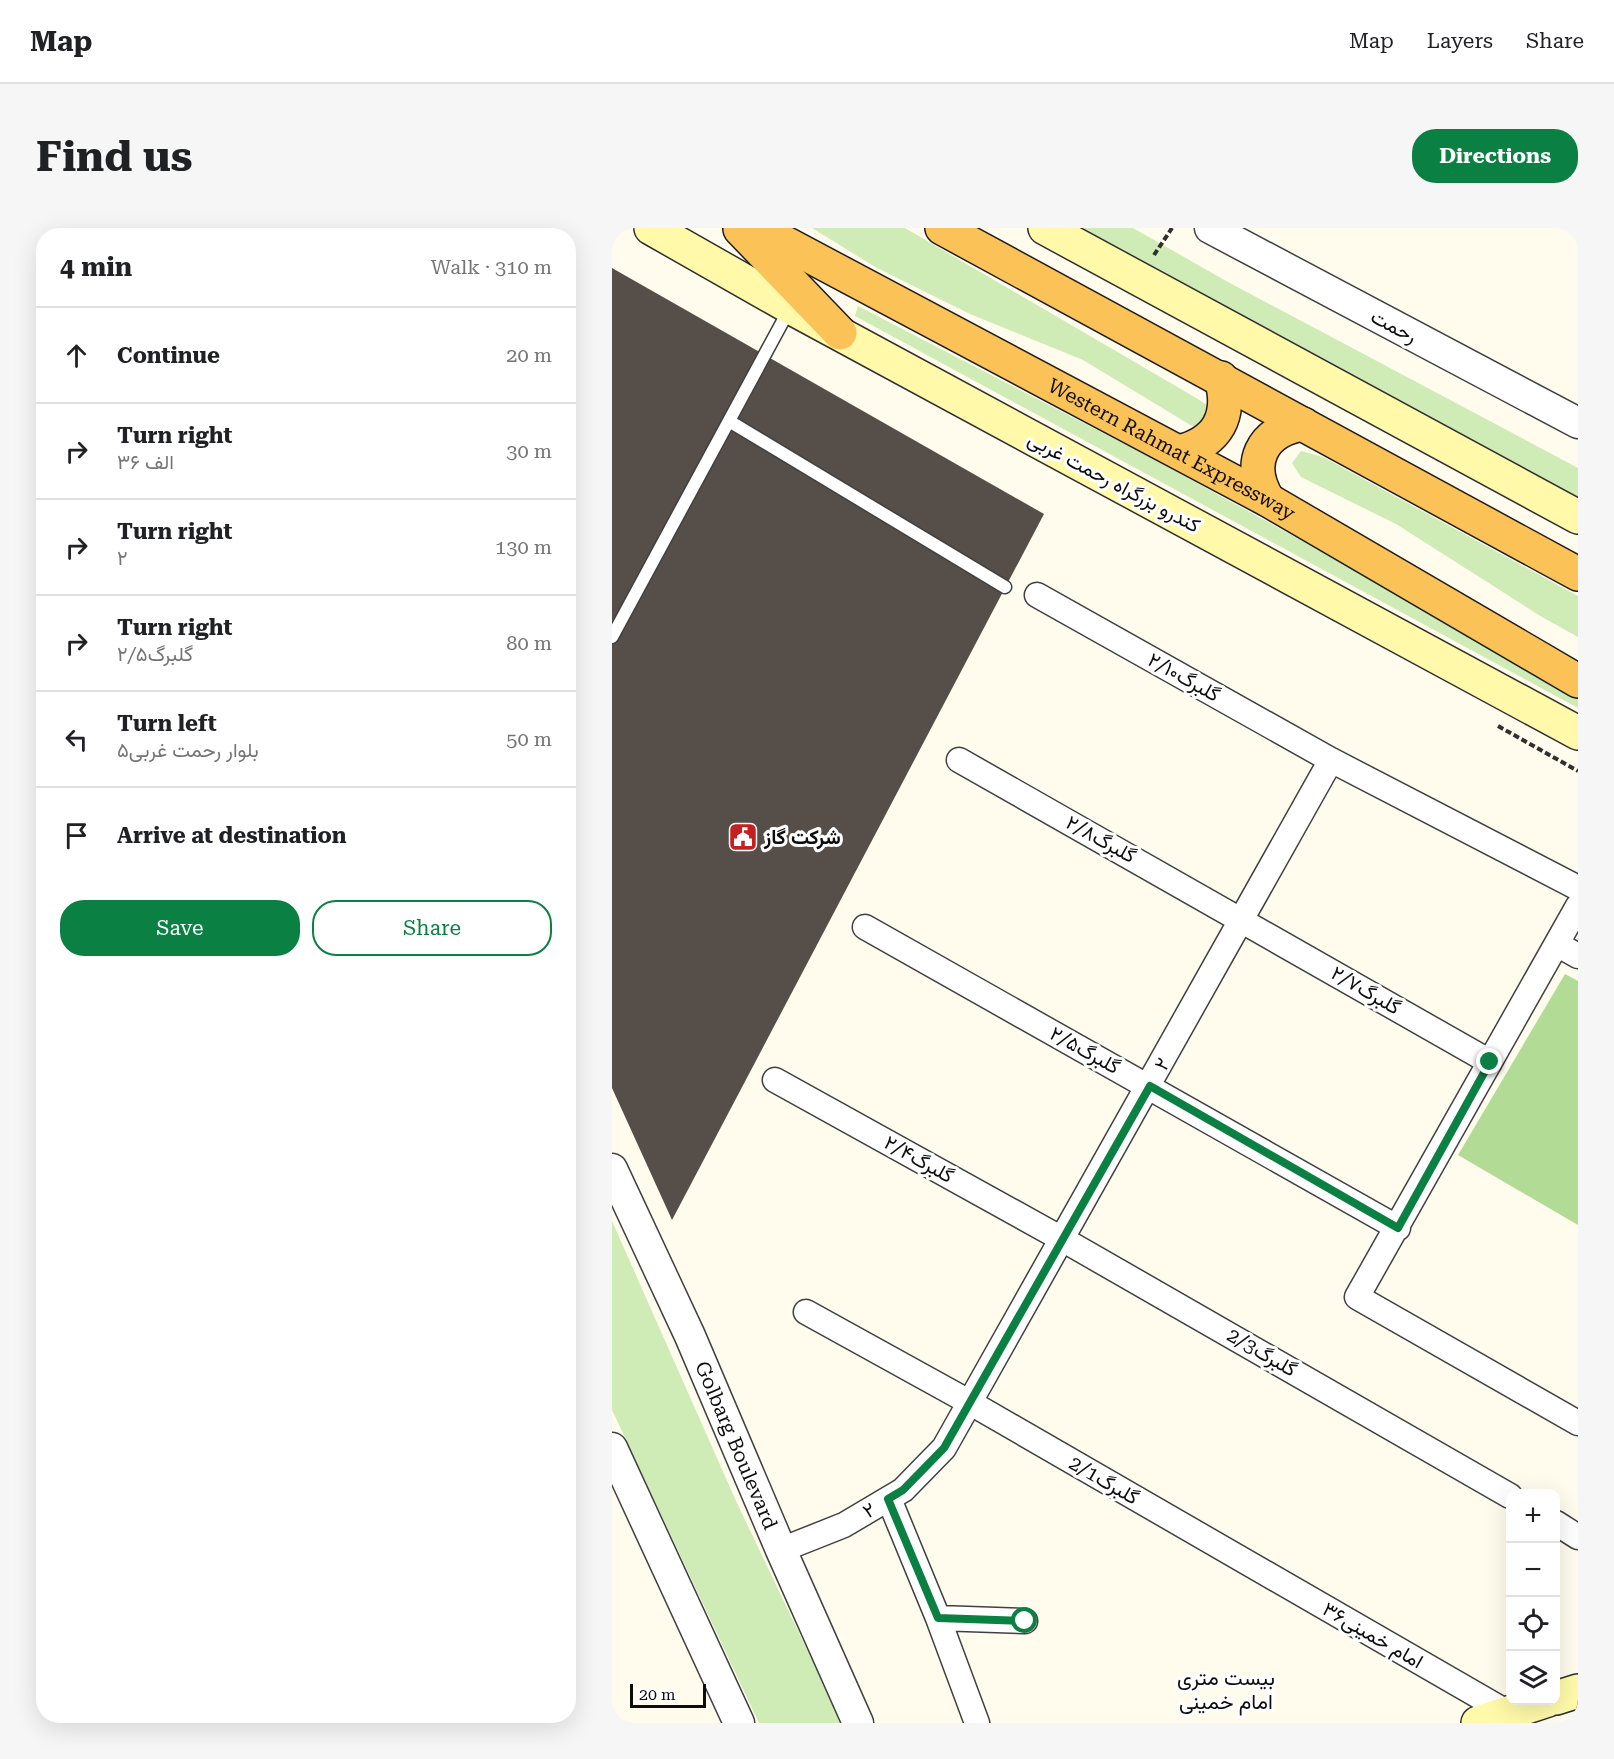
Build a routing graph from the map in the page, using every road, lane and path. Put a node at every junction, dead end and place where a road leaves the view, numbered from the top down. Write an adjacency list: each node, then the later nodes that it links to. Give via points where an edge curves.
1 (651, 228): 7 (main road, کندرو بزرگراه رحمت غربی)
2 (739, 228): 8 (highway)
3 (757, 228): 13 (highway, Western Rahmat Expressway)
4 (942, 228): 9 (highway)
5 (1045, 228): 15 (main road)
6 (1210, 228): 11 (street, رحمت)
7 (790, 307): 8 (main road, کندرو بزرگراه رحمت غربی); 10 (lane)
8 (840, 333): 23 (main road, کندرو بزرگراه رحمت غربی)
9 (1221, 378): 12 (highway); 13 (highway, via 1225,402 1220,426 1195,448)
10 (729, 421): 19 (lane); 21 (lane)
11 (1578, 423)
12 (1303, 424): 14 (highway, via 1275,433 1258,458 1260,487); 16 (highway)
13 (1179, 452): 14 (highway, Western Rahmat Expressway)
14 (1268, 500): 22 (highway, Western Rahmat Expressway)
15 (1578, 517)
16 (1538, 551): 17 (highway); 18 (highway)
17 (1578, 562)
18 (1578, 573)
19 (1005, 587)
20 (1037, 595): 24 (street, گلبرگ۲/۱۰)
21 (612, 636)
22 (1578, 681)
23 (1578, 733)
24 (1331, 759): 26 (street, گلبرگ۲/۱۰); 28 (street, ۲)
25 (959, 760): 28 (street, گلبرگ۲/۸)
26 (1578, 888)
27 (1578, 906): 30 (street)
28 (1242, 919): 32 (street, گلبرگ۲/۷); 34 (street, ۲)
29 (865, 927): 34 (street, گلبرگ۲/۵)
30 (1557, 944): 31 (street); 32 (street)
31 (1578, 956)
32 (1490, 1062): 36 (street)
33 (776, 1080): 37 (street, گلبرگ۲/۴)
34 (1150, 1086): 36 (street, گلبرگ۲/۵); 37 (street, ۲)
35 (612, 1169): 46 (street, Golbarg Boulevard, via 690,1336)
36 (1398, 1228): 40 (street, via 1357,1297)
37 (1062, 1239): 39 (street, ۲); 42 (street, 2/3گلبرگ)
38 (806, 1312): 39 (street, 2/1گلبرگ)
39 (969, 1402): 43 (street, ۲, via 944,1448 903,1490); 47 (street, 2/1گلبرگ)
40 (1578, 1423)
41 (612, 1448): 54 (street)
42 (1506, 1493)
43 (888, 1499): 46 (street, ۲, via 844,1525); 48 (street)
44 (1560, 1526): 45 (street)
45 (1578, 1537)
46 (781, 1550): 55 (street, Golbarg Boulevard)
47 (1239, 1558): 53 (street, امام خمینی۳۶)
48 (938, 1618): 49 (street); 56 (street)
49 (1025, 1621)
50 (1578, 1691): 51 (main road)
51 (1560, 1697)
52 (1535, 1705): 53 (main road)
53 (1488, 1720)
54 (739, 1723)
55 (858, 1723)
56 (977, 1723)

